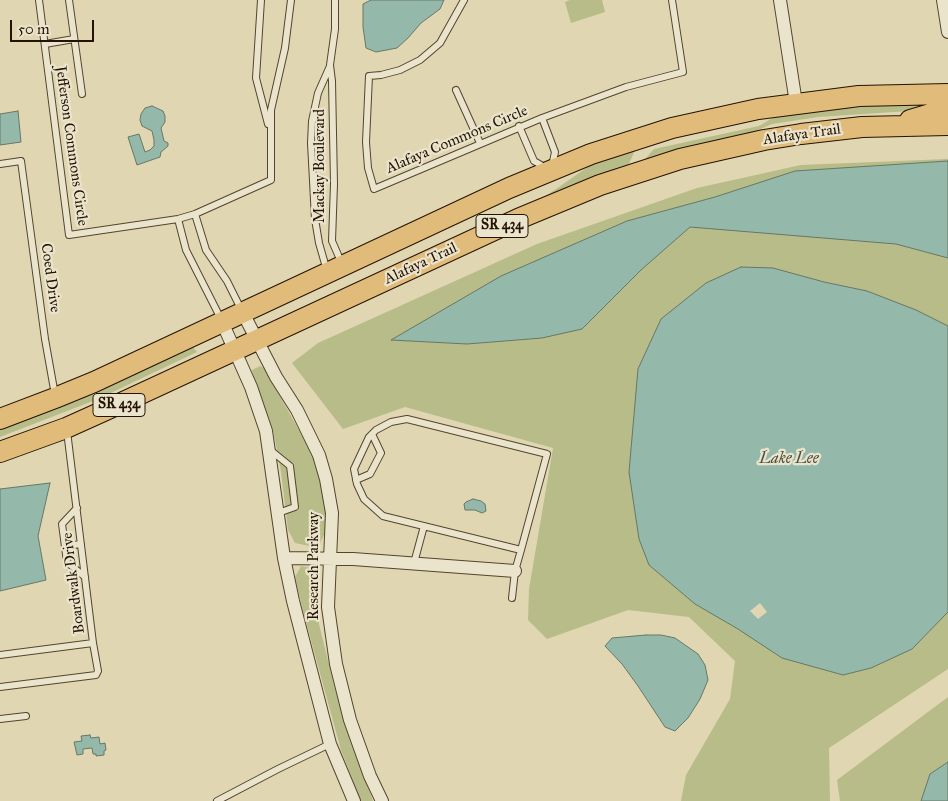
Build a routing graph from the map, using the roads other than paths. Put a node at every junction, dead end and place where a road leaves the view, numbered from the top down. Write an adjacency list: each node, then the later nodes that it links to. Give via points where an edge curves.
1 (39, 0): 12 (lane, Jefferson Commons Circle)
2 (69, 0): 11 (lane)
3 (262, 0): 24 (lane, via 256,78)
4 (291, 0): 24 (lane, Jefferson Commons Circle)
5 (335, 0): 13 (lane, Mackay Boulevard)
6 (464, 0): 25 (lane, Alafaya Commons Circle, via 440,43 420,60 400,70 369,76 366,142 374,189)
7 (672, 0): 19 (lane, Alafaya Commons Circle, via 683,72 626,86)
8 (780, 0): 17 (street)
9 (943, 0): 10 (street)
10 (948, 32)
11 (74, 39): 12 (lane); 15 (lane)
12 (45, 44): 30 (lane, Jefferson Commons Circle, via 69,235)
13 (330, 65): 31 (lane, Mackay Boulevard); 31 (lane, Mackay Boulevard, via 318,93 311,143 319,243)
14 (456, 90): 25 (lane)
15 (82, 94)
16 (948, 94): 17 (main road, Alafaya Trail / SR 434, via 859,96)
17 (796, 103): 23 (main road, Alafaya Trail / SR 434)
18 (948, 103): 22 (main road, via 937,112)
19 (542, 118): 21 (lane, Alafaya Commons Circle); 27 (lane, via 555,152)
20 (948, 125): 22 (main road, Alafaya Trail / SR 434)
21 (519, 126): 25 (lane, Alafaya Commons Circle); 27 (lane, via 534,161)
22 (892, 126): 28 (main road, Alafaya Trail / SR 434, via 764,140 680,158)
23 (672, 128): 27 (main road, Alafaya Trail / SR 434); 28 (main road, via 644,152)
24 (270, 130): 29 (lane, Jefferson Commons Circle, via 271,180)
25 (480, 143)
26 (0, 164): 36 (lane, Coed Drive, via 21,161)
27 (551, 170): 31 (main road, Alafaya Trail / SR 434)
28 (635, 172): 34 (main road, Alafaya Trail / SR 434, via 525,215)
29 (195, 214): 30 (lane, Jefferson Commons Circle); 32 (lane, via 206,250)
30 (178, 219): 33 (lane, via 186,250)
31 (335, 269): 32 (main road, Alafaya Trail / SR 434)
32 (243, 313): 33 (main road, Alafaya Trail / SR 434); 34 (street, Research Parkway)
33 (222, 322): 35 (street, Research Parkway); 36 (main road, Alafaya Trail / SR 434)
34 (258, 340): 35 (main road, Alafaya Trail / SR 434); 50 (street, Research Parkway, via 319,455 332,512)
35 (235, 351): 38 (main road, Alafaya Trail / SR 434); 40 (street, Research Parkway, via 259,407)
36 (56, 398): 37 (main road, Alafaya Trail / SR 434)
37 (0, 419)
38 (66, 428): 41 (main road, Alafaya Trail / SR 434); 43 (lane, Boardwalk Drive)
39 (372, 434): 42 (lane, via 354,469); 42 (lane, via 381,453 370,474); 48 (lane, via 391,422 407,419 547,454)
40 (269, 449): 44 (street, Research Parkway); 44 (lane, via 290,466 295,507)
41 (0, 452)
42 (356, 480): 45 (lane, via 364,499 383,516)
43 (77, 508): 46 (lane, Boardwalk Drive); 47 (lane, via 62,524)
44 (278, 513): 49 (street, Research Parkway)
45 (424, 526): 48 (lane); 51 (lane)
46 (81, 544): 47 (lane); 53 (lane, Boardwalk Drive)
47 (65, 546): 53 (lane, via 68,562)
48 (520, 550): 52 (lane)
49 (284, 558): 50 (street); 60 (street, Research Parkway)
50 (330, 558): 51 (street); 63 (street, Research Parkway, via 328,607 336,664 350,720)
51 (414, 563): 52 (street)
52 (515, 571): 54 (lane)
53 (85, 577): 55 (lane, Boardwalk Drive)
54 (512, 598)
55 (93, 642): 56 (lane, Boardwalk Drive); 57 (lane, via 96,675)
56 (0, 655)
57 (0, 688)
58 (26, 716): 59 (lane)
59 (0, 720)
60 (330, 744): 61 (lane); 62 (street, Research Parkway)
61 (217, 801)
62 (354, 801)
63 (382, 801)

